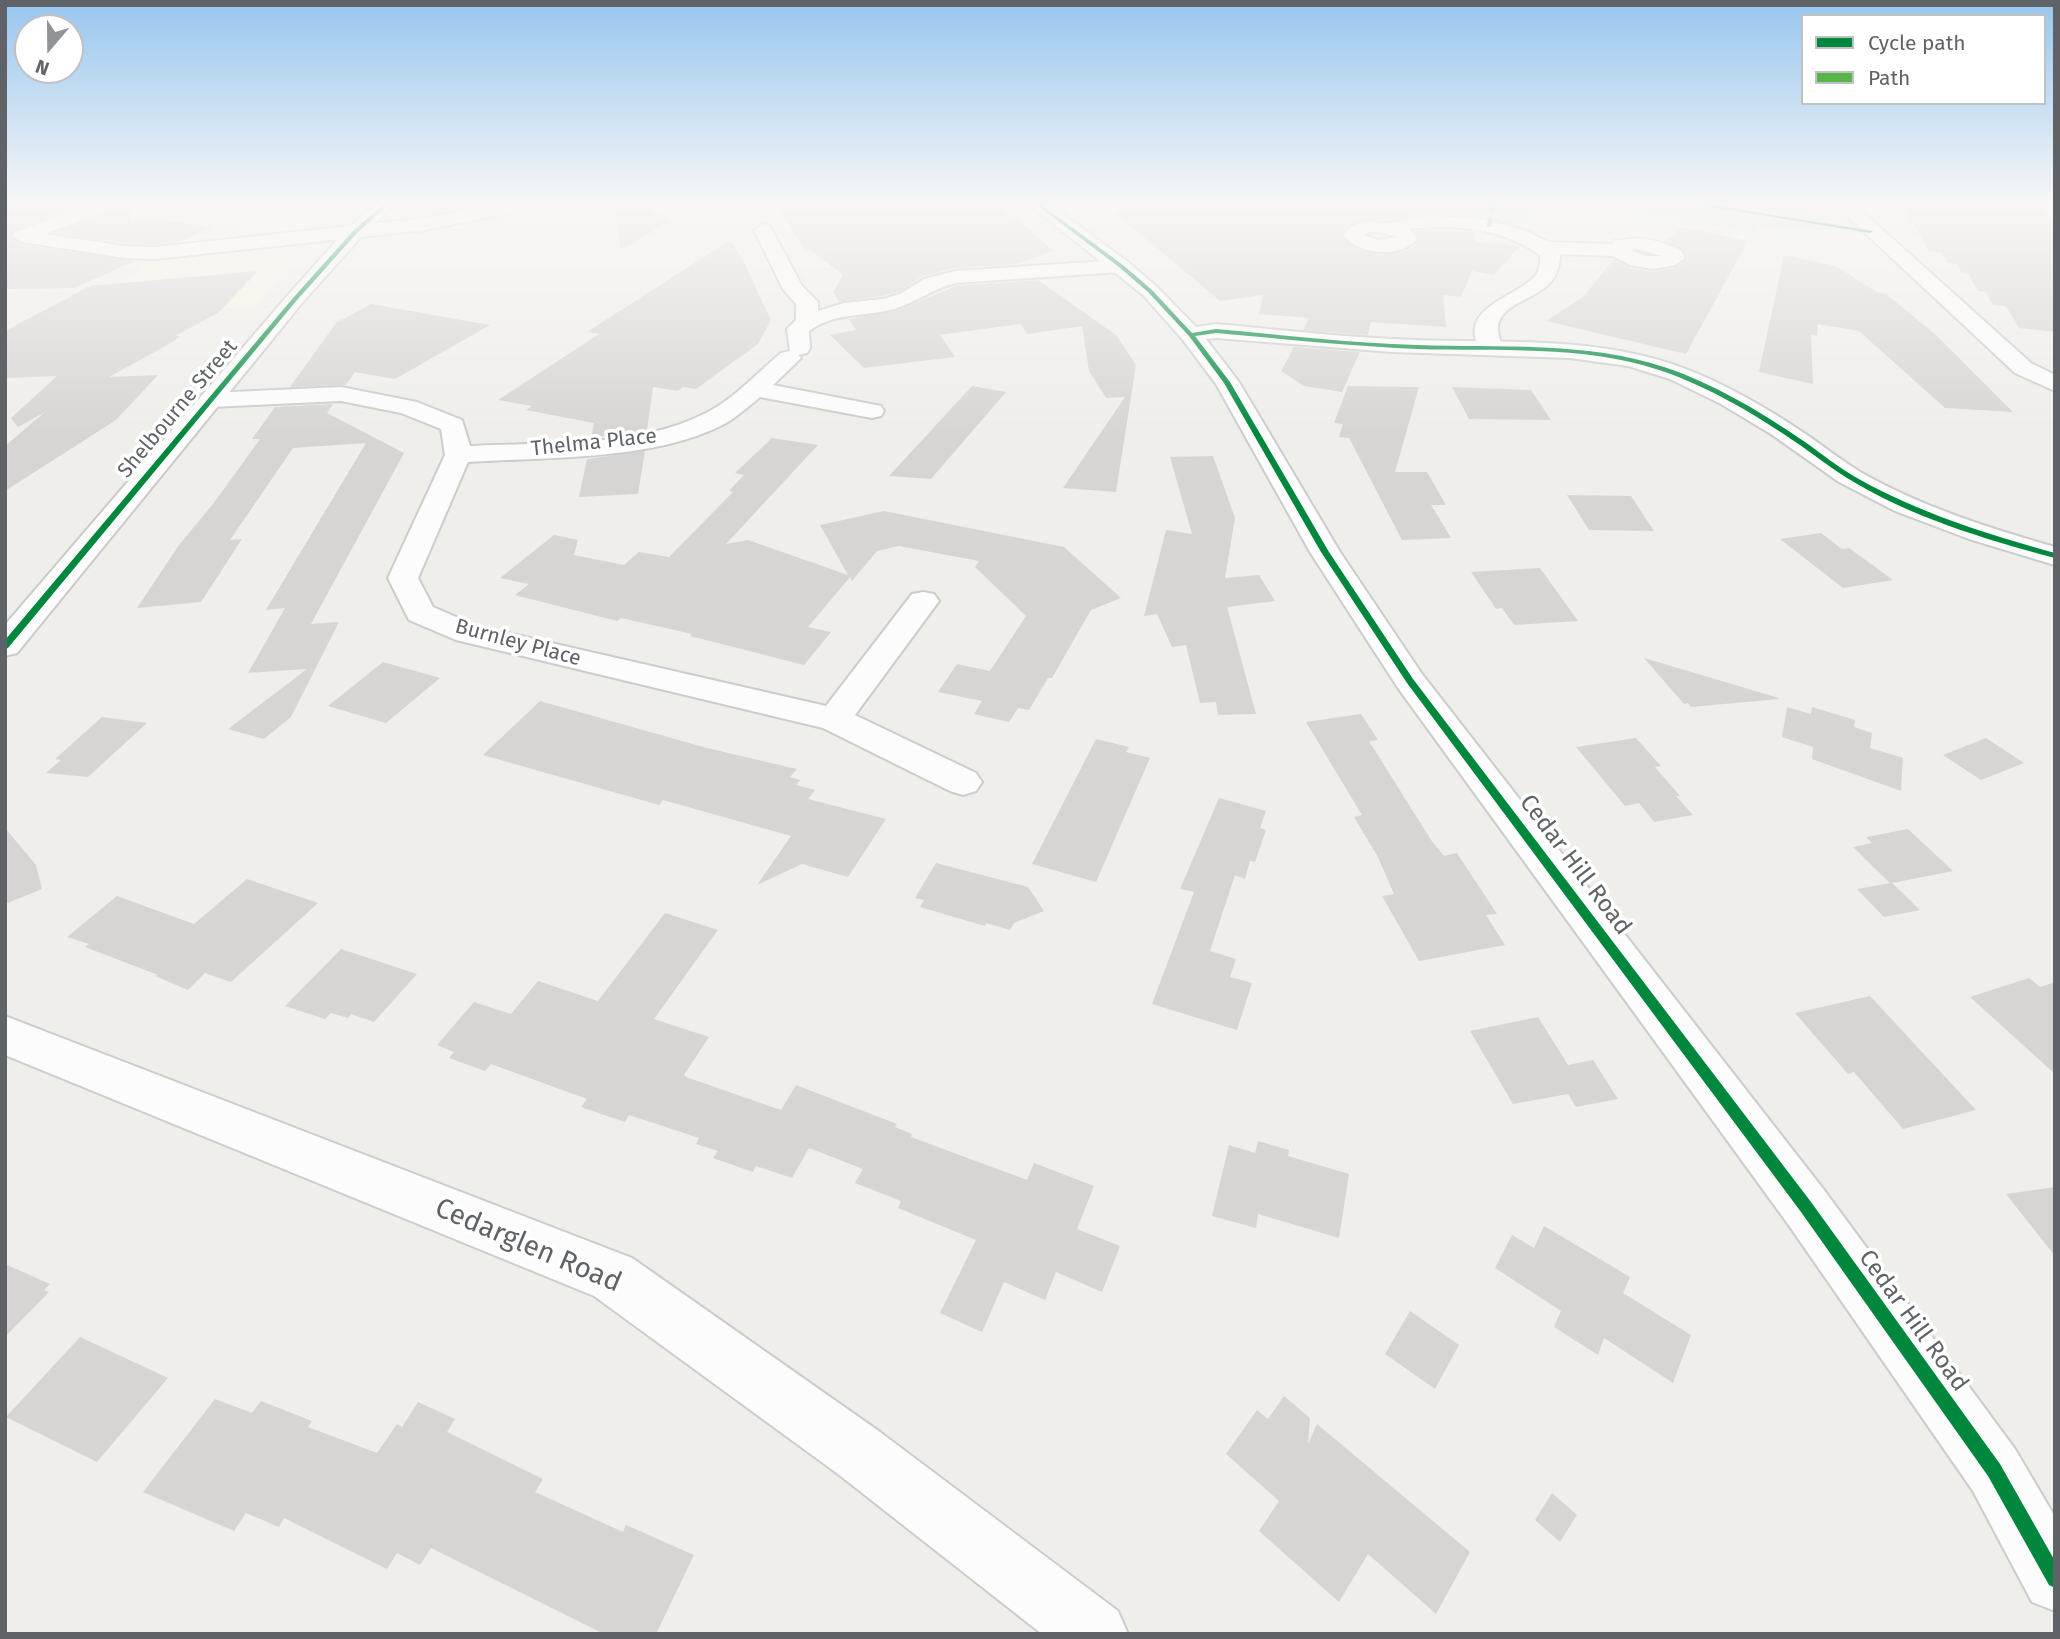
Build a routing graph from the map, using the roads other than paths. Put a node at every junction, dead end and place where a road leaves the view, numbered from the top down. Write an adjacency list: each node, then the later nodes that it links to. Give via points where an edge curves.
1 (314, 279): 12 (street, Shelbourne Street)
2 (774, 279): 7 (street, via 775,292)
3 (945, 279): 7 (street, via 885,305)
4 (1137, 279): 8 (street, Cedar Hill Road)
5 (1544, 279): 9 (street, via 1494,312 1487,327)
6 (1926, 279): 10 (street, via 2023,368)
7 (807, 312): 11 (street, Thelma Place, via 794,353)
8 (1191, 335): 9 (street, via 1216,331 1363,344); 21 (street, Cedar Hill Road, via 1227,382 1325,552 1410,681 1814,1218 1994,1470)
9 (1491, 348): 15 (street, via 1611,357 1694,380 1778,427 1856,481 1973,532)
10 (2055, 384)
11 (753, 388): 13 (street); 14 (street, Thelma Place, via 716,419 641,442)
12 (211, 400): 14 (street, via 341,394 408,407 453,425); 17 (street, Shelbourne Street)
13 (872, 411)
14 (458, 455): 18 (street, Burnley Place, via 404,579 420,613 467,633)
15 (2055, 556)
16 (923, 601): 18 (street)
17 (5, 646)
18 (834, 719): 19 (street, Burnley Place)
19 (963, 782)
20 (5, 1035): 22 (street, Cedarglen Road, via 613,1277 859,1453)
21 (2055, 1579)
22 (1095, 1634)

